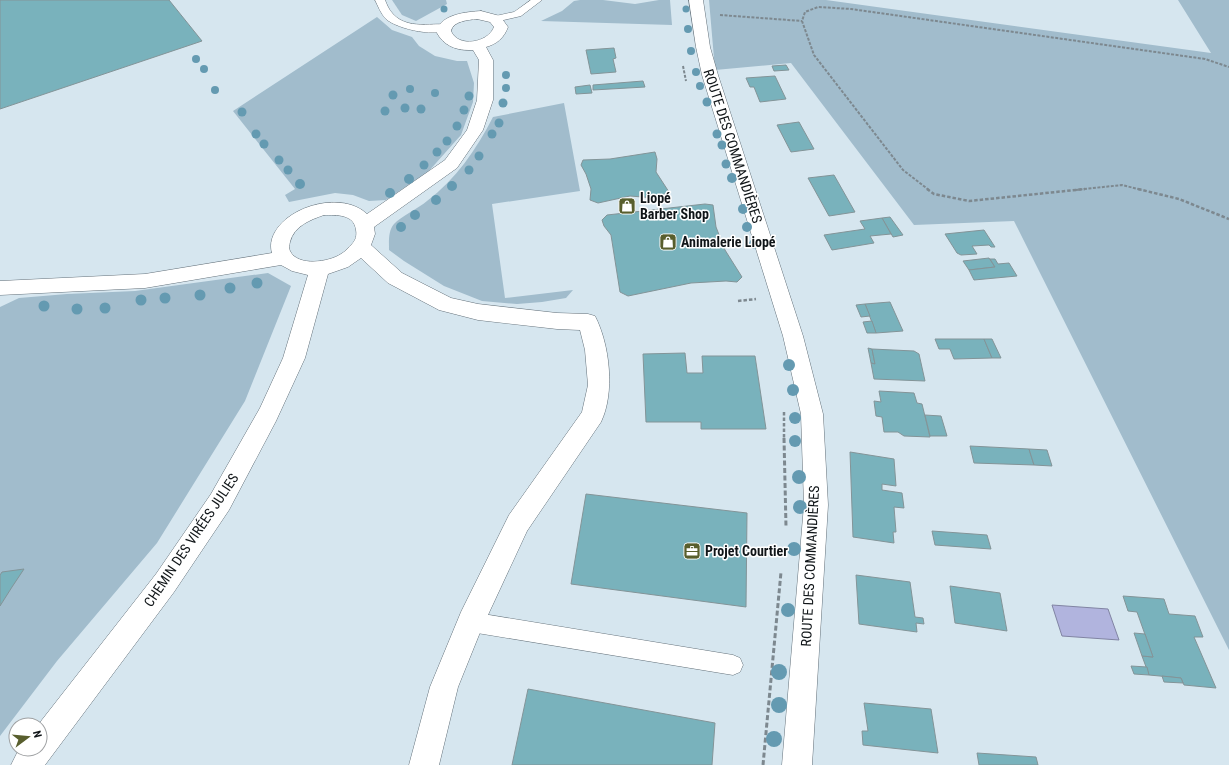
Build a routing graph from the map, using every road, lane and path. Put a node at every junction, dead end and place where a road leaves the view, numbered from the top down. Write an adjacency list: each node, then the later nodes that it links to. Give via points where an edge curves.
1 (380, 0): 6 (lane, via 390,16 409,28 425,30)
2 (537, 0): 4 (lane, via 517,14)
3 (697, 6): 5 (path); 29 (street, ROUTE DES COMMANDIÈRES, via 710,75 793,336 812,414 816,505)
4 (495, 19): 6 (street, via 462,11); 7 (street, via 501,27 501,32 492,40)
5 (802, 21): 9 (path, via 805,12 818,7 851,9 1205,59); 11 (path, via 814,56 903,170 934,194 968,201 1122,185 1179,199)
6 (445, 27): 7 (street, via 444,32 450,41 467,46)
7 (477, 45): 12 (street, via 486,60 486,67 485,100 475,130 451,164)
8 (682, 60): 10 (path)
9 (1229, 67)
10 (687, 82)
11 (1229, 218)
12 (365, 224): 13 (street, via 366,236); 14 (street, via 359,216 342,209 324,209 310,213 288,226 281,238 280,249)
13 (361, 247): 15 (street, via 348,258); 22 (street, via 395,278 446,304 478,312 588,322 596,350 600,385 593,415 518,523)
14 (284, 258): 15 (street, via 293,265); 16 (street, via 145,281)
15 (320, 268): 24 (street, CHEMIN DES VIRÉES JULIES, via 294,358 268,414 220,502 166,583)
16 (0, 288)
17 (758, 299): 18 (path)
18 (738, 301)
19 (784, 408): 20 (path)
20 (786, 530)
21 (782, 569): 28 (path)
22 (471, 622): 23 (lane); 27 (street, via 444,687)
23 (733, 665)
24 (48, 736)
25 (32, 757): 26 (street, CHEMIN DES VIRÉES JULIES)
26 (26, 765)
27 (424, 765)
28 (762, 765)
29 (797, 765)

